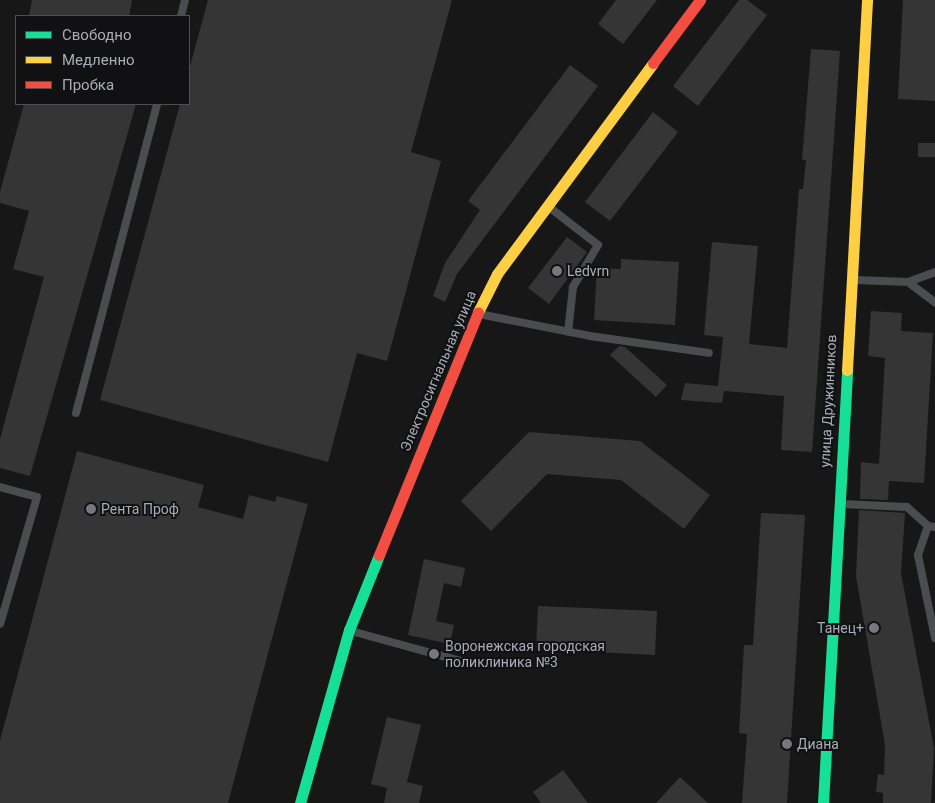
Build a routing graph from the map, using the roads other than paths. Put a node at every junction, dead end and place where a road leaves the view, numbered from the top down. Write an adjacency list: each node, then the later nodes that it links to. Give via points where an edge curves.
1 (185, 0): 4 (lane)
2 (700, 0): 6 (street, Электросигнальная улица)
3 (867, 0): 8 (street, улица Дружинников)
4 (181, 15)
5 (158, 105): 14 (lane)
6 (547, 206): 11 (street, Электросигнальная улица, via 497,274); 12 (lane, via 598,245 573,287)
7 (935, 272): 9 (lane)
8 (850, 280): 9 (lane); 16 (street, улица Дружинников)
9 (908, 282): 10 (lane)
10 (935, 302)
11 (477, 314): 12 (lane); 19 (street, Электросигнальная улица)
12 (568, 332): 13 (lane)
13 (709, 353)
14 (76, 413)
15 (0, 486): 18 (lane, via 38,497)
16 (838, 504): 17 (lane, via 907,507); 23 (street, улица Дружинников)
17 (932, 526): 20 (lane, via 918,555)
18 (0, 624)
19 (349, 630): 21 (lane); 22 (street, Электросигнальная улица)
20 (935, 638)
21 (461, 661)
22 (300, 803)
23 (824, 803)

